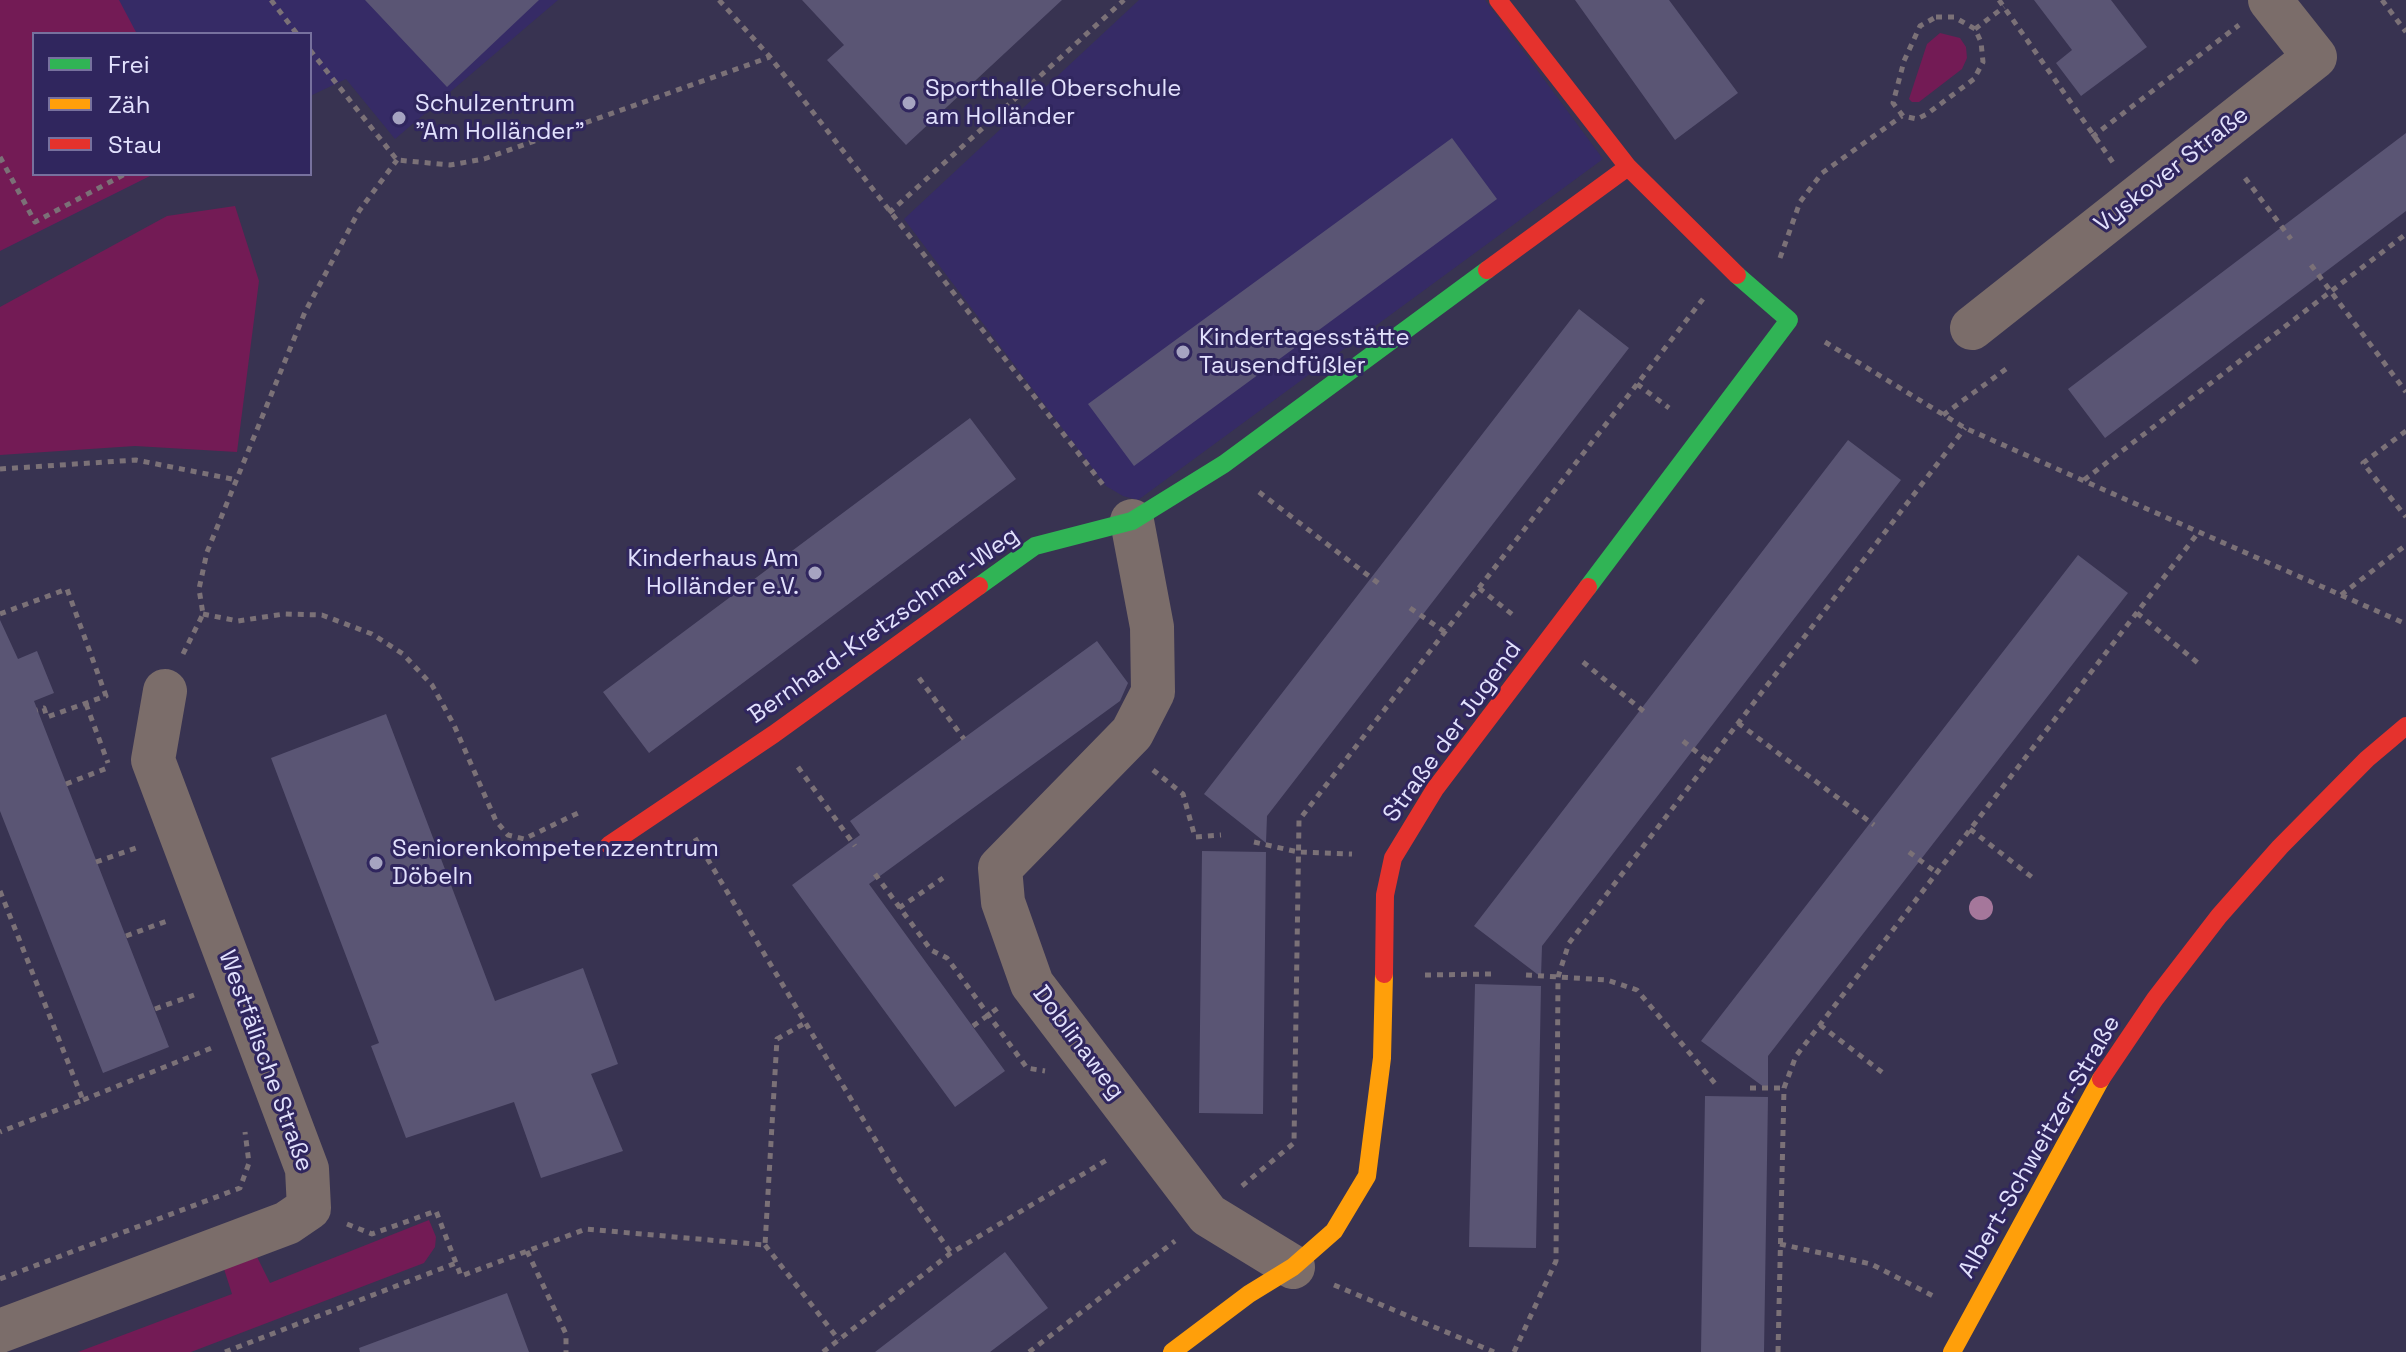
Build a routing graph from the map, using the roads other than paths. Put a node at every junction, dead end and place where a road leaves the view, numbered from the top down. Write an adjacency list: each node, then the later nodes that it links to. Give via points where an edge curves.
1 (1498, 0): 3 (street)
2 (2256, 11): 4 (street, Vyskover Straße, via 2315,57)
3 (1628, 167): 5 (street, Bernhard-Kretzschmar-Weg, via 1224,464); 9 (street, Straße der Jugend, via 1789,320 1435,789 1393,858 1385,895 1382,1058 1367,1176 1334,1231)
4 (1972, 328)
5 (1132, 521): 8 (street, Bernhard-Kretzschmar-Weg, via 1035,546); 9 (street, Doblinaweg, via 1152,627 1153,692 1132,733 1000,868 1003,902 1032,984 1208,1215)
6 (165, 691): 10 (street, Westfälische Straße, via 153,760 307,1169 309,1208 287,1223)
7 (2406, 726): 12 (street, Albert-Schweitzer-Straße, via 2280,847 2155,999 2107,1069)
8 (609, 845)
9 (1293, 1267): 11 (street, Straße der Jugend)
10 (0, 1331)
11 (1172, 1352)
12 (1952, 1352)

